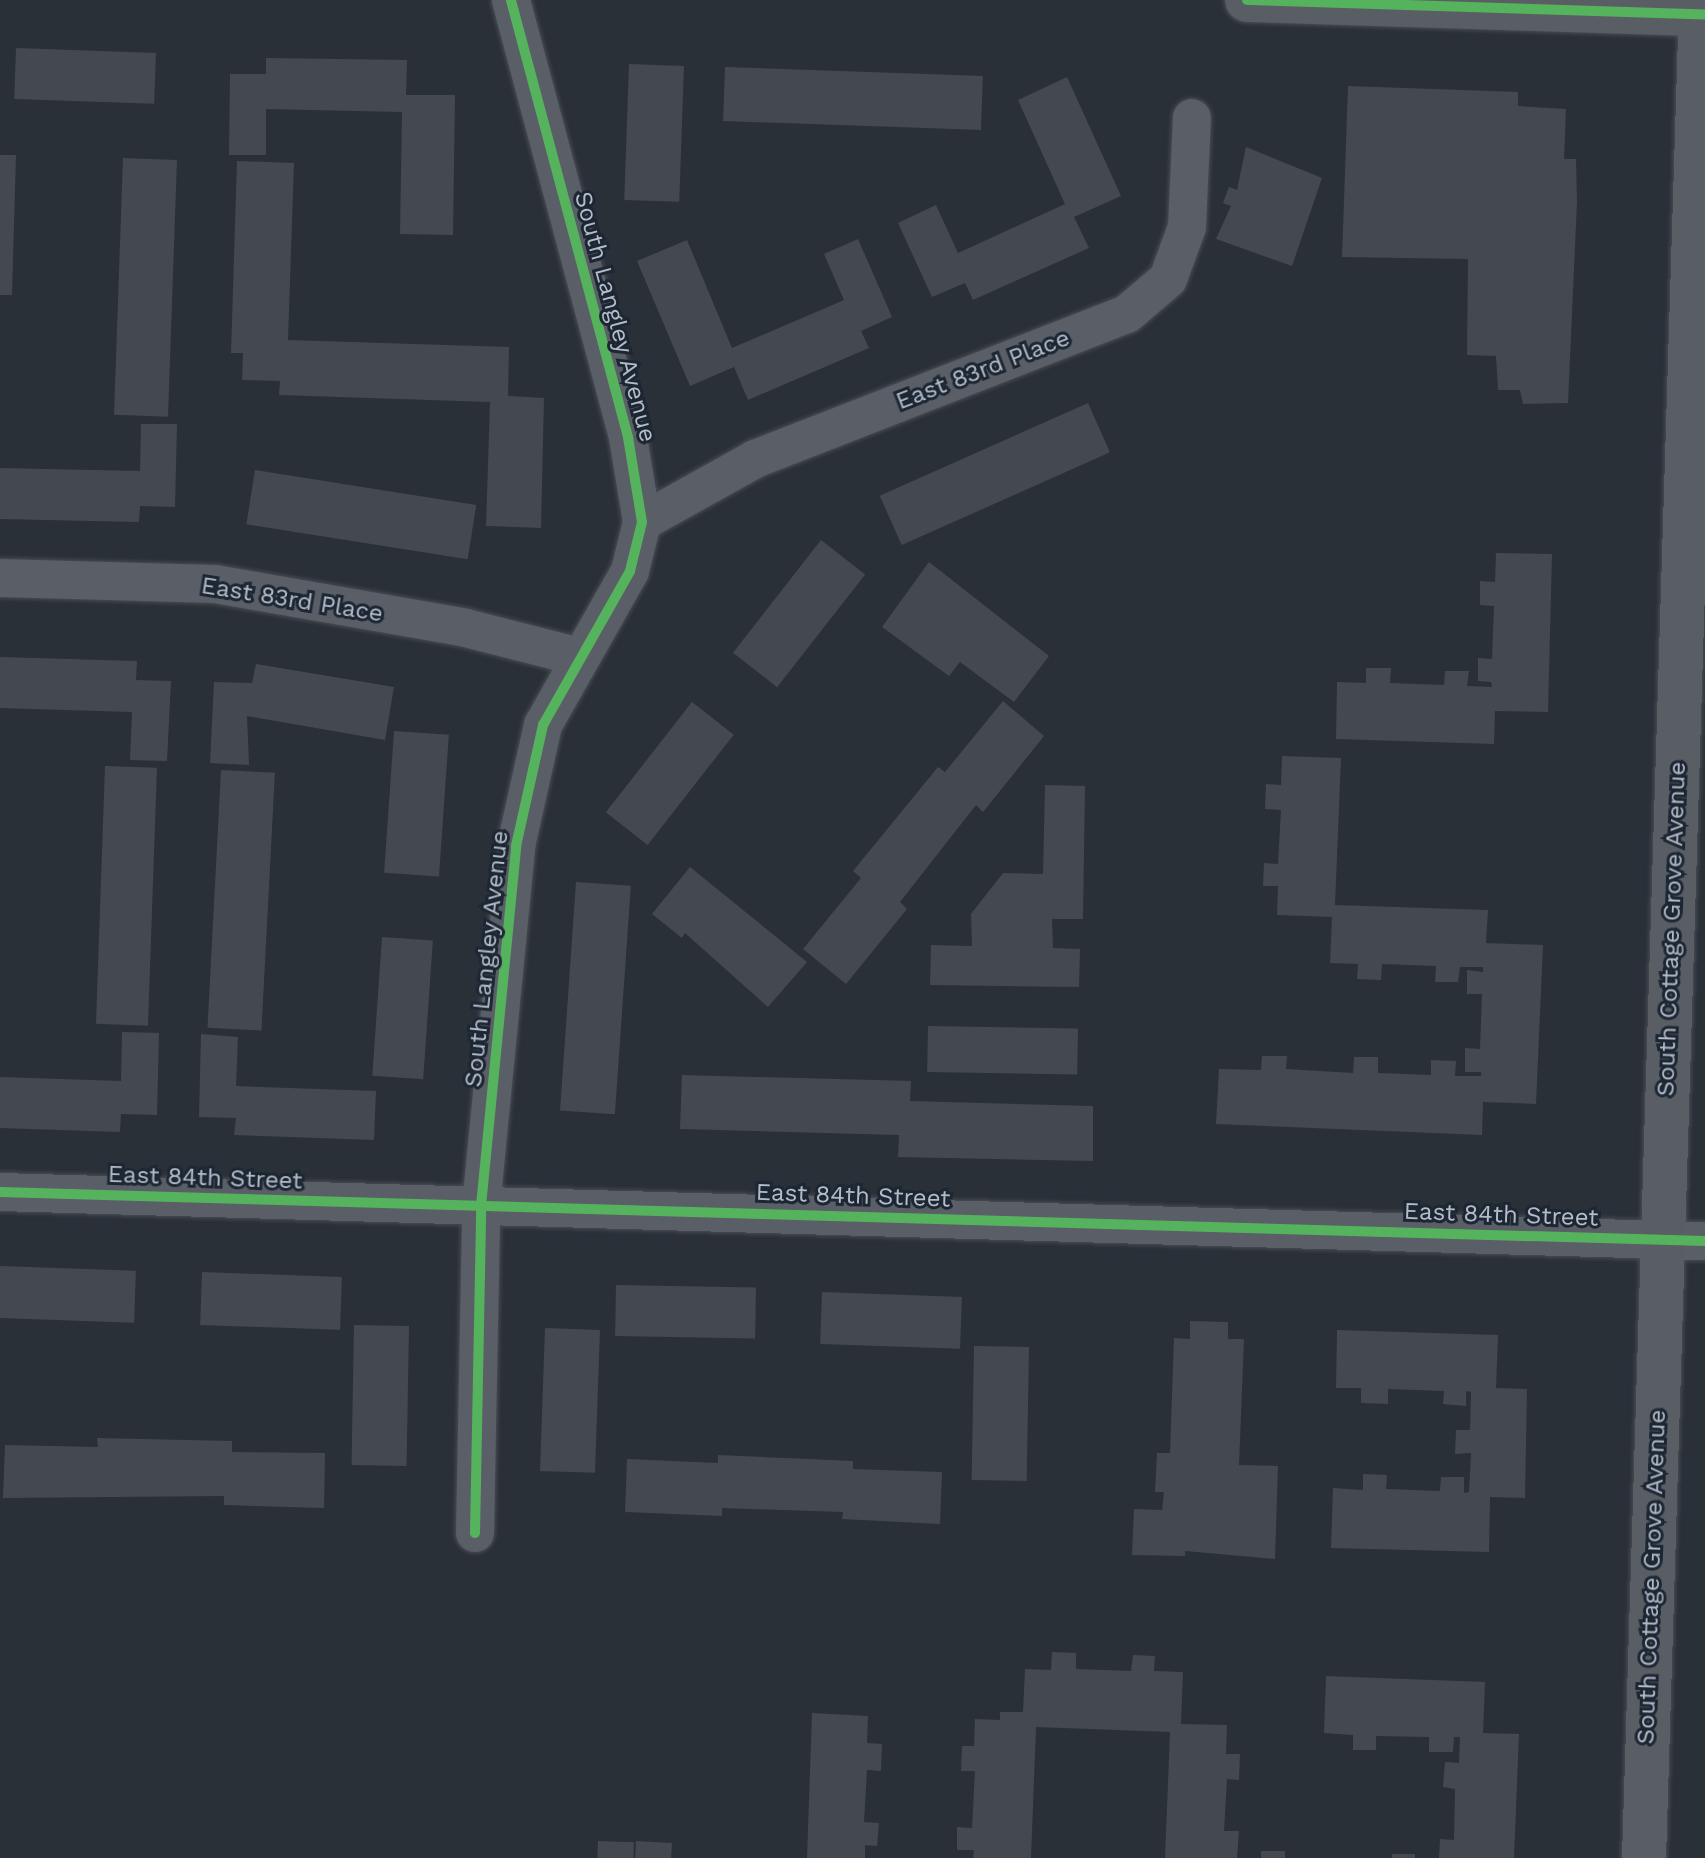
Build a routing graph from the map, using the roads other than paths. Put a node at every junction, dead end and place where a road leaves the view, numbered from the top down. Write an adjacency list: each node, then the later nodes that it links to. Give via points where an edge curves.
1 (511, 0): 5 (street, South Langley Avenue, via 628,437)
2 (1247, 0): 3 (main road)
3 (1702, 9): 10 (main road, South Cottage Grove Avenue)
4 (1192, 118): 5 (street, East 83rd Place, via 1187,227 1168,279 1127,314 755,459)
5 (642, 522): 7 (street, South Langley Avenue, via 630,571)
6 (0, 578): 7 (street, East 83rd Place, via 215,584 466,628)
7 (580, 657): 9 (street, South Langley Avenue, via 543,725 516,846)
8 (0, 1192): 9 (street, East 84th Street)
9 (481, 1206): 10 (street, East 84th Street); 12 (street, South Langley Avenue)
10 (1662, 1239): 11 (street, East 84th Street); 13 (main road, South Cottage Grove Avenue)
11 (1705, 1241)
12 (475, 1533)
13 (1644, 1858)

